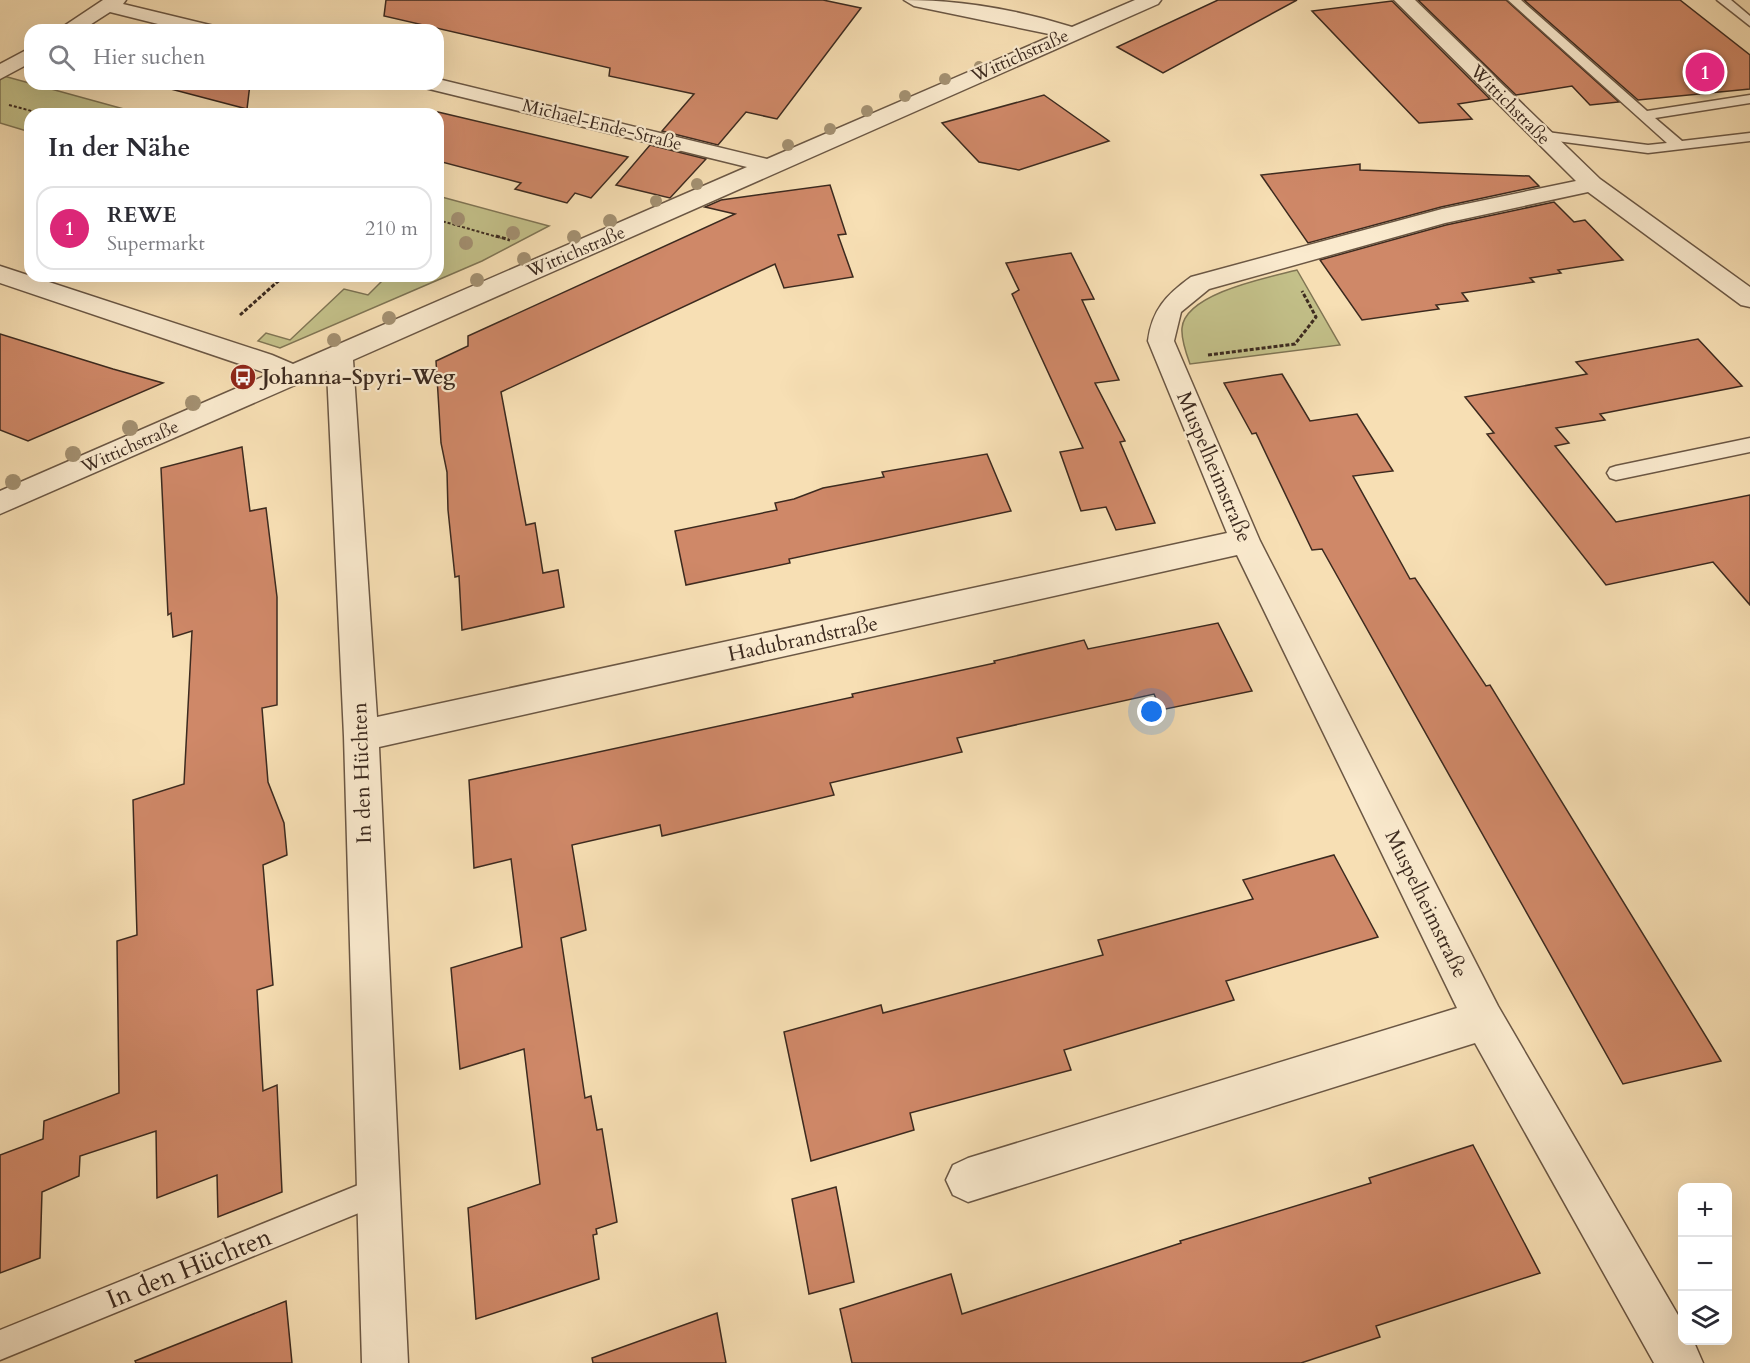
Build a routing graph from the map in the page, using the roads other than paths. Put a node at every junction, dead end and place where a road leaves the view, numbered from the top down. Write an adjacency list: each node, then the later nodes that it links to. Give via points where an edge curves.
1 (914, 0): 10 (street)
2 (1151, 0): 10 (street, Wittichstraße)
3 (1404, 0): 16 (street, Wittichstraße)
4 (1514, 0): 15 (lane)
5 (1723, 0): 7 (lane)
6 (112, 3): 8 (street); 9 (street)
7 (1750, 22)
8 (78, 24)
9 (186, 24)
10 (1072, 34): 19 (street, Wittichstraße)
11 (24, 58): 12 (street)
12 (0, 73)
13 (444, 87): 19 (street, Michael-Ende-Straße)
14 (1750, 99): 15 (lane)
15 (1645, 115): 18 (lane)
16 (1539, 135): 18 (lane, via 1648,148); 20 (street, Wittichstraße)
17 (1750, 137): 18 (lane)
18 (1678, 145)
19 (773, 167): 25 (street, Wittichstraße)
20 (1592, 184): 24 (street, Wittichstraße); 30 (street, Muspelheimstraße, via 1442,216 1284,259 1200,283 1177,299 1163,318 1161,341)
21 (0, 274): 22 (street)
22 (24, 282)
23 (24, 282): 26 (street, via 263,361)
24 (1745, 289)
25 (339, 355): 26 (street, Wittichstraße); 31 (street, In den Hüchten)
26 (294, 375): 29 (street, Wittichstraße)
27 (1750, 446): 28 (lane)
28 (1616, 473)
29 (0, 502)
30 (1245, 541): 31 (street, Hadubrandstraße); 32 (street, Muspelheimstraße)
31 (361, 736): 34 (street, In den Hüchten)
32 (1484, 1020): 33 (street); 37 (street, Muspelheimstraße)
33 (968, 1180)
34 (378, 1191): 35 (lane, In den Hüchten); 36 (street, In den Hüchten)
35 (0, 1345)
36 (385, 1363)
37 (1680, 1363)

